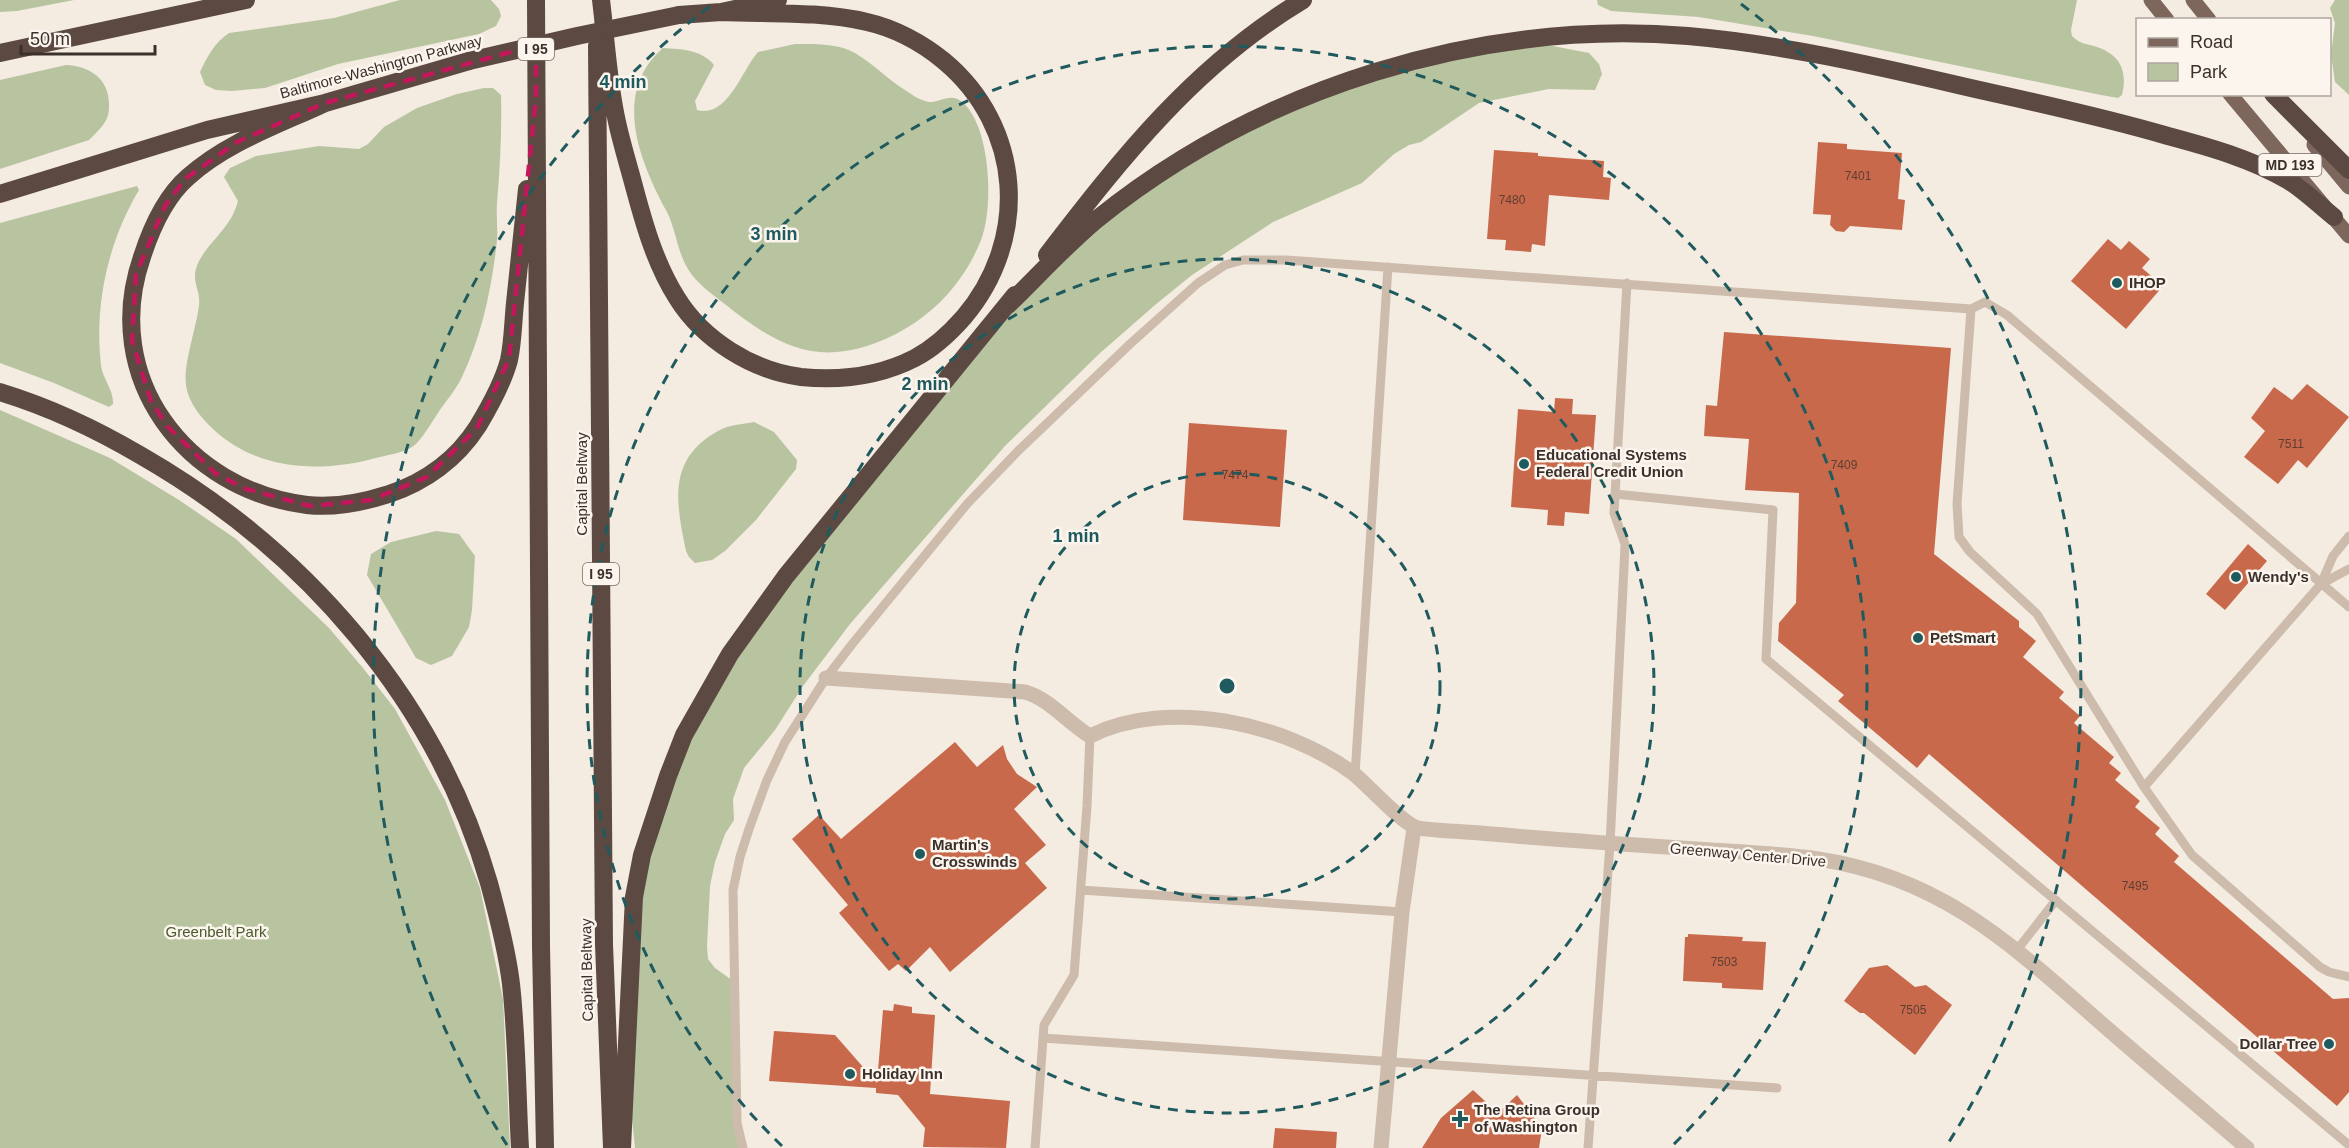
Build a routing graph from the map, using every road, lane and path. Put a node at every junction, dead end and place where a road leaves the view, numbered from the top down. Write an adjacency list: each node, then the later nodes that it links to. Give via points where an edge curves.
1 (246, 0): 11 (highway)
2 (536, 0): 15 (highway, I 95)
3 (600, 0): 8 (highway, via 616,120 639,206 659,267 688,314 704,332 740,356 789,375 855,377 877,373 916,357 941,341 972,307 1001,255 1009,206 1007,172 999,139 983,104 958,73 929,49 868,22 827,16); 50 (highway, Capital Beltway / I 95, via 604,908)
4 (778, 0): 8 (highway, Baltimore-Washington Parkway)
5 (1304, 0): 24 (highway, via 1235,47 1174,102 1084,207)
6 (2151, 0): 9 (main road)
7 (2193, 0): 10 (main road)
8 (721, 12): 16 (highway, Baltimore-Washington Parkway, bridge, via 679,15 577,36 469,61)
9 (2165, 18)
10 (2207, 18)
11 (0, 53)
12 (2232, 96): 20 (main road, MD 193)
13 (2274, 96): 17 (highway)
14 (2274, 96): 18 (main road, MD 193)
15 (536, 98): 16 (highway, via 509,359 489,407 463,445 427,477 371,500 310,506 246,489 215,473 189,451 167,426 138,374 131,309 136,274 148,237 185,179 237,142); 49 (highway, I 95)
16 (325, 103): 19 (highway, Baltimore-Washington Parkway, via 207,130)
17 (2349, 170)
18 (2349, 187)
19 (0, 194)
20 (2334, 217): 21 (main road, MD 193); 24 (highway, via 2290,182 2221,150 2102,117 1761,44 1620,34 1550,38 1482,46 1414,61 1294,102 1241,127 1163,173 1095,221)
21 (2349, 236)
22 (1388, 267): 23 (lane); 32 (lane, via 1260,259 1235,261 1212,273 1122,352 993,477 925,553); 34 (lane)
23 (1627, 283): 25 (lane); 27 (lane)
24 (1008, 305): 51 (highway, via 755,617 684,735 654,815 634,897)
25 (1971, 309): 30 (lane, via 1984,302 2007,315); 35 (lane, via 1957,504 1959,537 2037,614)
26 (0, 392): 48 (highway, via 52,411 121,444 189,485 246,526 342,617 405,699 457,795 491,892 511,983)
27 (1615, 494): 37 (lane, via 1614,513 1625,544); 39 (lane, via 1773,510 1767,659)
28 (2349, 536): 30 (lane, via 2333,555)
29 (2349, 569): 30 (lane)
30 (2321, 584): 31 (lane); 35 (lane)
31 (2349, 608)
32 (826, 678): 33 (street, via 1025,692); 52 (lane, via 785,742 767,780 740,857 733,890 737,1123)
33 (1090, 736): 34 (street, via 1134,721 1184,718 1256,727 1289,738); 38 (lane)
34 (1355, 775): 36 (street)
35 (2144, 787): 42 (lane, via 2205,868 2320,967)
36 (1414, 828): 37 (street, Greenway Center Drive); 40 (street)
37 (1610, 844): 41 (street, Greenway Center Drive, via 1783,855 1863,868 1898,879 1949,903); 45 (lane)
38 (1081, 890): 40 (lane); 43 (lane, via 1074,975 1044,1025)
39 (2056, 900): 41 (lane); 47 (lane)
40 (1402, 912): 44 (street)
41 (2017, 950): 56 (street, Greenway Center Drive)
42 (2349, 977)
43 (1043, 1038): 44 (lane); 53 (lane)
44 (1388, 1060): 45 (lane); 54 (street)
45 (1594, 1075): 46 (lane); 55 (lane)
46 (1778, 1088)
47 (2349, 1145)
48 (520, 1148)
49 (545, 1148)
50 (612, 1148)
51 (622, 1148)
52 (743, 1148)
53 (1035, 1148)
54 (1381, 1148)
55 (1588, 1148)
56 (2247, 1148)

